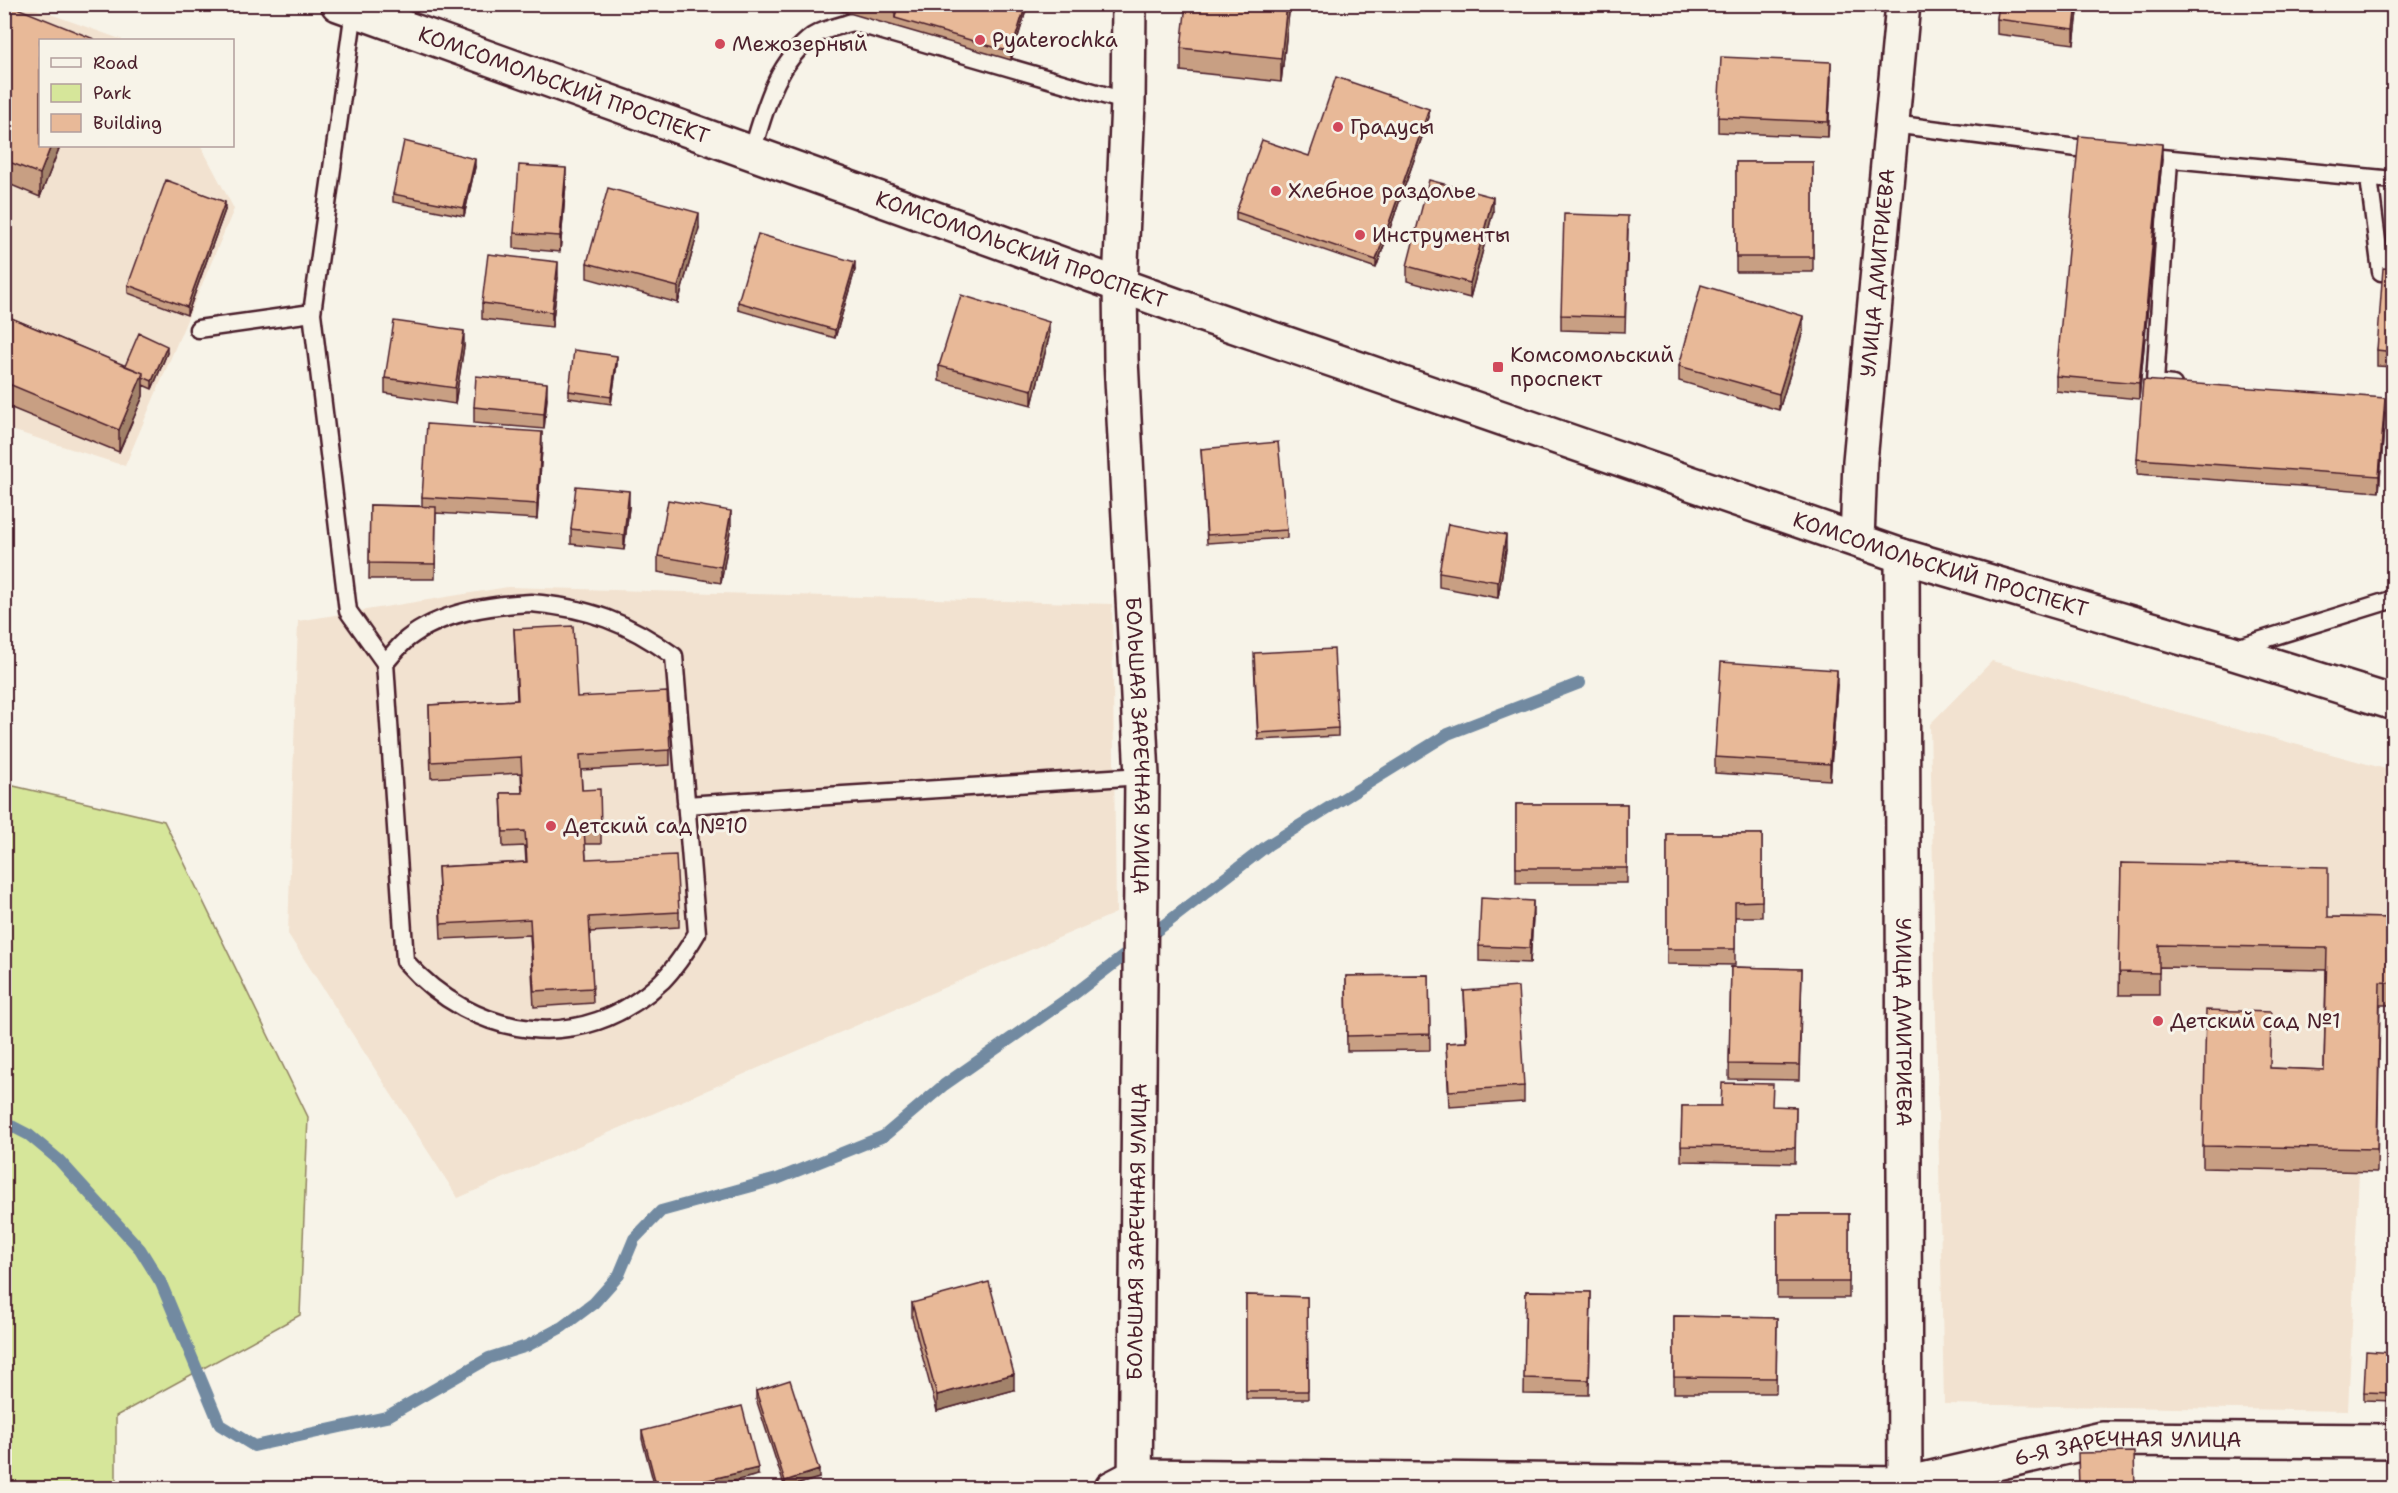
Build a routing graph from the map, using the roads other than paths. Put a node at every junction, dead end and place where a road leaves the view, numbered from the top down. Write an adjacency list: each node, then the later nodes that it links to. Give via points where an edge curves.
1 (1129, 4): 4 (street, БОЛЬШАЯ ЗАРЕЧНАЯ УЛИЦА)
2 (1903, 4): 5 (street, УЛИЦА ДМИТРИЕВА)
3 (349, 6): 6 (street, КОМСОМОЛЬСКИЙ ПРОСПЕКТ); 12 (lane)
4 (1128, 102): 6 (lane, via 852,22 815,35 792,55 774,84); 11 (street, БОЛЬШАЯ ЗАРЕЧНАЯ УЛИЦА)
5 (1893, 124): 7 (lane); 15 (street, УЛИЦА ДМИТРИЕВА, via 1860,461)
6 (752, 152): 11 (street, КОМСОМОЛЬСКИЙ ПРОСПЕКТ)
7 (2169, 160): 8 (lane); 14 (lane, via 2155,383)
8 (2369, 177): 9 (lane); 10 (lane, via 2381,272)
9 (2394, 180)
10 (2394, 273)
11 (1120, 285): 15 (street, КОМСОМОЛЬСКИЙ ПРОСПЕКТ); 21 (street, БОЛЬШАЯ ЗАРЕЧНАЯ УЛИЦА)
12 (312, 313): 13 (lane); 19 (lane, via 348,611)
13 (198, 329)
14 (2189, 387)
15 (1857, 540): 16 (street, КОМСОМОЛЬСКИЙ ПРОСПЕКТ)
16 (1902, 556): 18 (street, КОМСОМОЛЬСКИЙ ПРОСПЕКТ); 25 (street, УЛИЦА ДМИТРИЕВА)
17 (2394, 599): 18 (lane)
18 (2227, 651): 20 (street, КОМСОМОЛЬСКИЙ ПРОСПЕКТ)
19 (385, 663): 22 (lane, via 407,639 435,623 498,604 562,605 621,623 674,656); 22 (lane, via 405,961 424,982 471,1014 526,1029 583,1024 612,1015 662,981 697,933)
20 (2394, 703)
21 (1142, 776): 22 (lane); 24 (street, БОЛЬШАЯ ЗАРЕЧНАЯ УЛИЦА)
22 (686, 805)
23 (2394, 1441): 25 (street, 6-Я ЗАРЕЧНАЯ УЛИЦА, via 2102,1439)
24 (1127, 1484): 25 (street, 6-Я ЗАРЕЧНАЯ УЛИЦА)
25 (1908, 1487)

